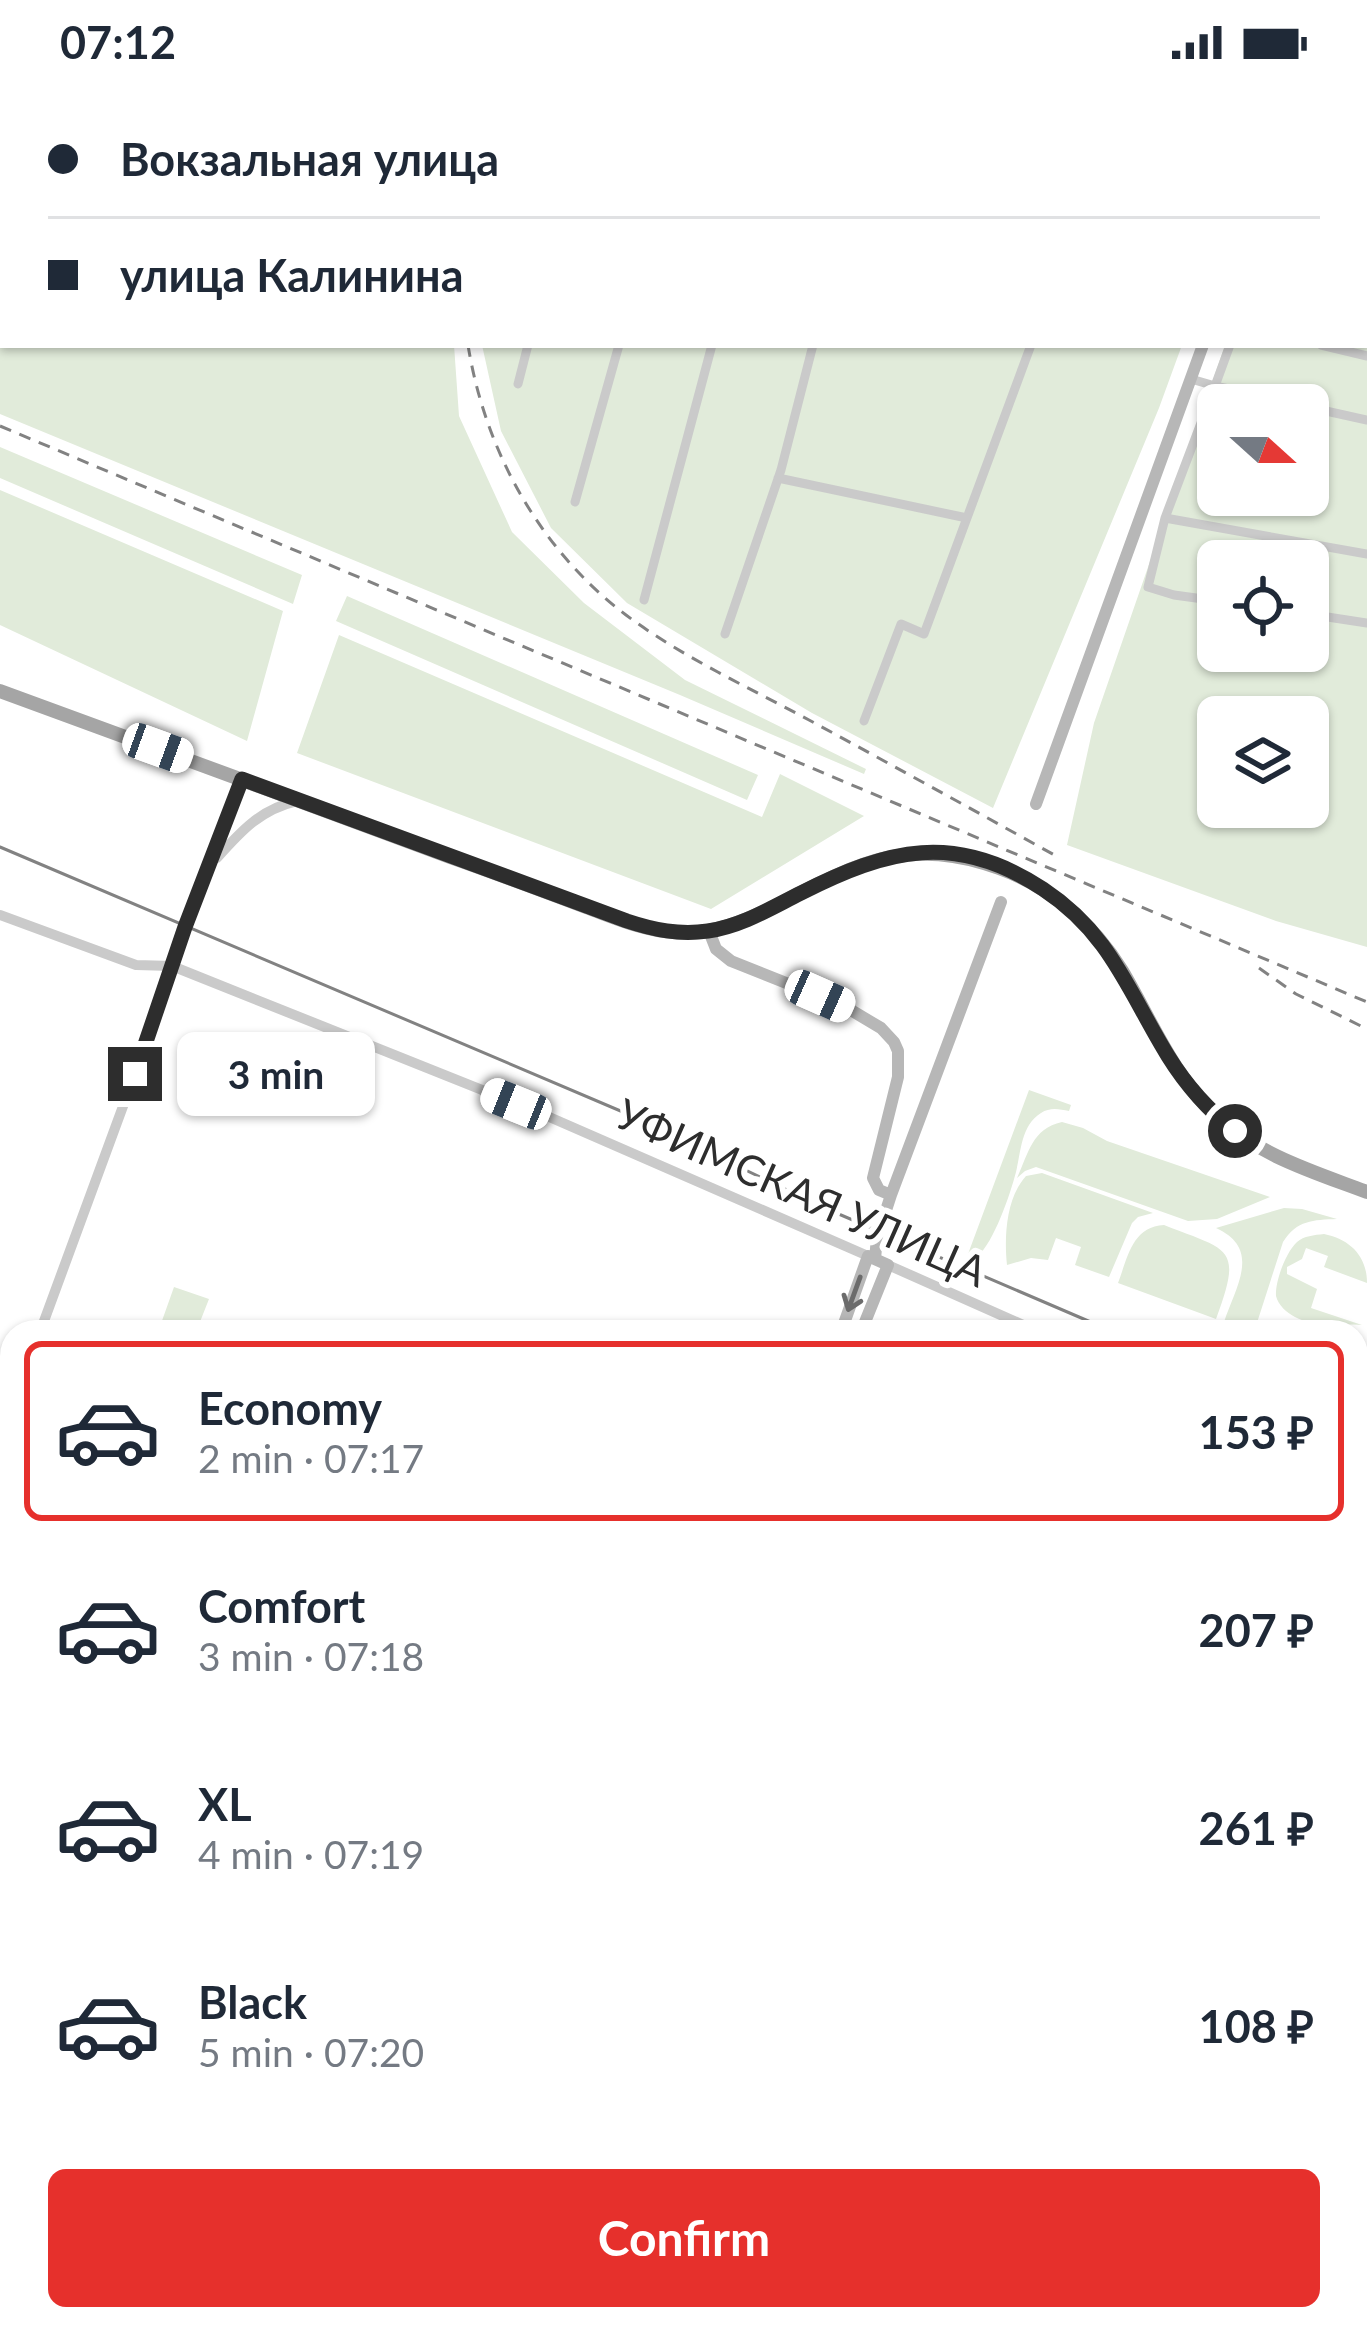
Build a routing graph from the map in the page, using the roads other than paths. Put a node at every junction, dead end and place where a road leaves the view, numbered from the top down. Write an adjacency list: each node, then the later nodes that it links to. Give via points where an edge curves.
1 (527, 348): 11 (street)
2 (618, 348): 18 (street)
3 (711, 348): 23 (street)
4 (812, 348): 17 (street)
5 (1027, 348): 19 (street)
6 (1203, 348): 10 (main road)
7 (1230, 348): 13 (street)
8 (1334, 348): 9 (street)
9 (1367, 356)
10 (1191, 379): 12 (street); 31 (main road)
11 (518, 384)
12 (1208, 384)
13 (1216, 384)
14 (1329, 412): 15 (street)
15 (1367, 420)
16 (1197, 434): 20 (street)
17 (778, 478): 19 (street); 26 (street)
18 (575, 502)
19 (967, 518): 28 (street, via 924,634 902,624)
20 (1165, 518): 21 (street); 22 (street, via 1148,587)
21 (1367, 554)
22 (1197, 598)
23 (644, 600)
24 (1329, 617): 25 (street)
25 (1367, 623)
26 (724, 634)
27 (0, 691): 29 (main road)
28 (864, 721)
29 (242, 779): 30 (main road); 32 (street)
30 (298, 800): 32 (street, via 267,810); 35 (main road, via 638,925)
31 (1036, 804)
32 (211, 864): 36 (street)
33 (1001, 902): 38 (main road)
34 (0, 915): 36 (street, УФИМСКАЯ УЛИЦА, via 136,965)
35 (710, 931): 37 (main road, via 900,854 947,854 1006,870 1057,899 1099,940 1173,1064 1216,1116 1272,1154); 38 (main road, via 731,961 844,1006 890,1035 898,1077 873,1178)
36 (172, 966): 39 (street, УФИМСКАЯ УЛИЦА); 40 (street)
37 (1367, 1192)
38 (891, 1195): 39 (main road)
39 (877, 1260): 41 (main road, one-way to 41); 42 (main road); 43 (street, УФИМСКАЯ УЛИЦА)
40 (44, 1320)
41 (847, 1320)
42 (864, 1320)
43 (1012, 1320)

